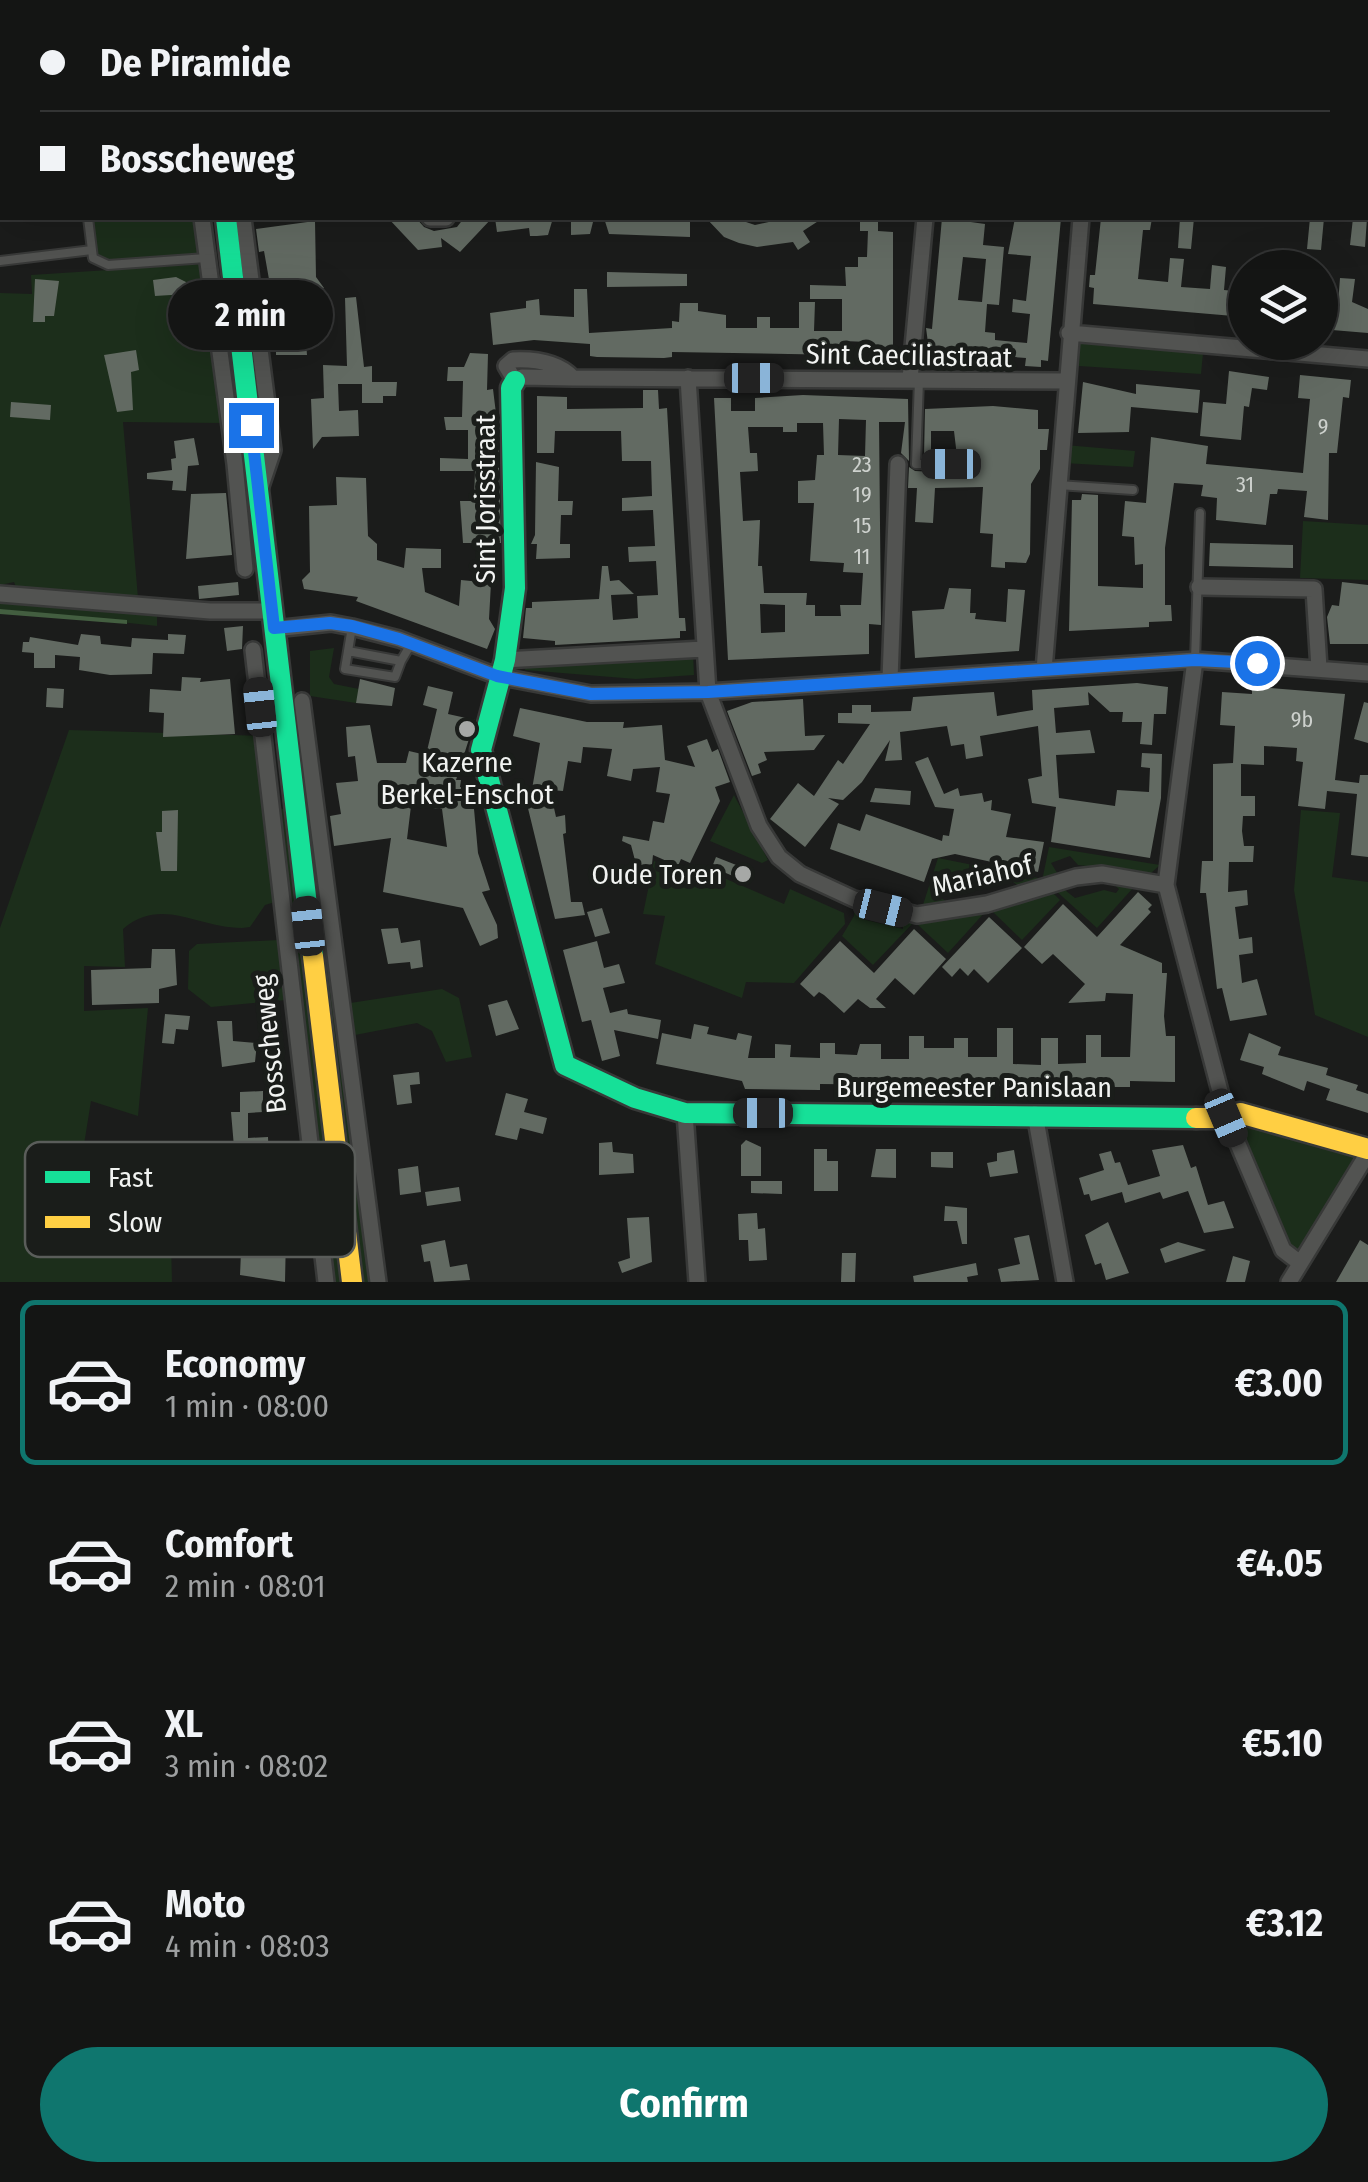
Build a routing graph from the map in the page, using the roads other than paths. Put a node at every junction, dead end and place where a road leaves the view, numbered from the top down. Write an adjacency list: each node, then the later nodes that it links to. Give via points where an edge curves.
1 (88, 220): 7 (lane)
2 (202, 220): 9 (street)
3 (226, 220): 8 (street, Bosscheweg)
4 (242, 220): 21 (street, Bosscheweg, via 273,450)
5 (925, 220): 14 (street)
6 (1081, 220): 11 (street)
7 (92, 250): 9 (lane, via 108,266); 10 (lane)
8 (230, 254): 9 (street); 21 (street, Bosscheweg)
9 (206, 257): 23 (street)
10 (0, 262)
11 (1069, 333): 12 (street); 16 (street)
12 (1368, 359)
13 (688, 378): 14 (street, Sint Caeciliastraat); 15 (street, Sint Caeciliastraat); 29 (street, Mariahof)
14 (914, 380): 16 (street, Sint Caeciliastraat); 18 (lane, via 916,464)
15 (515, 381): 34 (street, Sint Jorisstraat, via 518,544)
16 (1064, 381): 19 (street)
17 (898, 464): 38 (street)
18 (951, 464)
19 (1058, 486): 20 (lane); 36 (street)
20 (1133, 490)
21 (259, 493): 26 (street, Bosscheweg)
22 (1200, 512): 24 (lane)
23 (245, 569)
24 (1198, 588): 33 (lane); 35 (street, via 1314,589)
25 (0, 594): 26 (street)
26 (274, 620): 27 (street); 42 (street, Bosscheweg)
27 (352, 626): 28 (street); 31 (lane)
28 (411, 644): 32 (lane); 34 (street)
29 (704, 649): 34 (street); 39 (street, Mariahof)
30 (253, 650): 41 (street, Bosscheweg)
31 (348, 651): 32 (lane); 32 (lane, via 345,669 395,676)
32 (401, 660)
33 (1195, 660): 35 (street); 36 (street); 43 (street)
34 (501, 668): 39 (street, via 591,694); 44 (street, Burgemeester Panislaan, via 481,750 565,1065)
35 (1318, 668): 37 (street)
36 (1044, 670): 38 (street)
37 (1368, 673)
38 (890, 679): 39 (street)
39 (708, 692): 43 (street, Mariahof, via 767,841 790,868 854,899 902,913 987,904 1102,874)
40 (302, 701): 42 (street, Bosscheweg)
41 (270, 800): 42 (street); 47 (street, Bosscheweg)
42 (301, 803): 48 (street, Bosscheweg); 55 (street, Bosscheweg)
43 (1166, 885): 46 (street)
44 (685, 1113): 45 (street, Burgemeester Panislaan); 56 (street)
45 (1035, 1114): 46 (street, Burgemeester Panislaan); 57 (street)
46 (1226, 1118): 49 (street, Burgemeester Panislaan, via 1240,1113); 52 (street, via 1283,1250)
47 (310, 1142)
48 (337, 1142)
49 (1368, 1151): 52 (street)
50 (323, 1257): 53 (street, Bosscheweg)
51 (349, 1257): 54 (street, Bosscheweg)
52 (1300, 1264): 58 (street)
53 (326, 1282)
54 (352, 1282)
55 (378, 1282)
56 (697, 1282)
57 (1066, 1282)
58 (1289, 1282)

